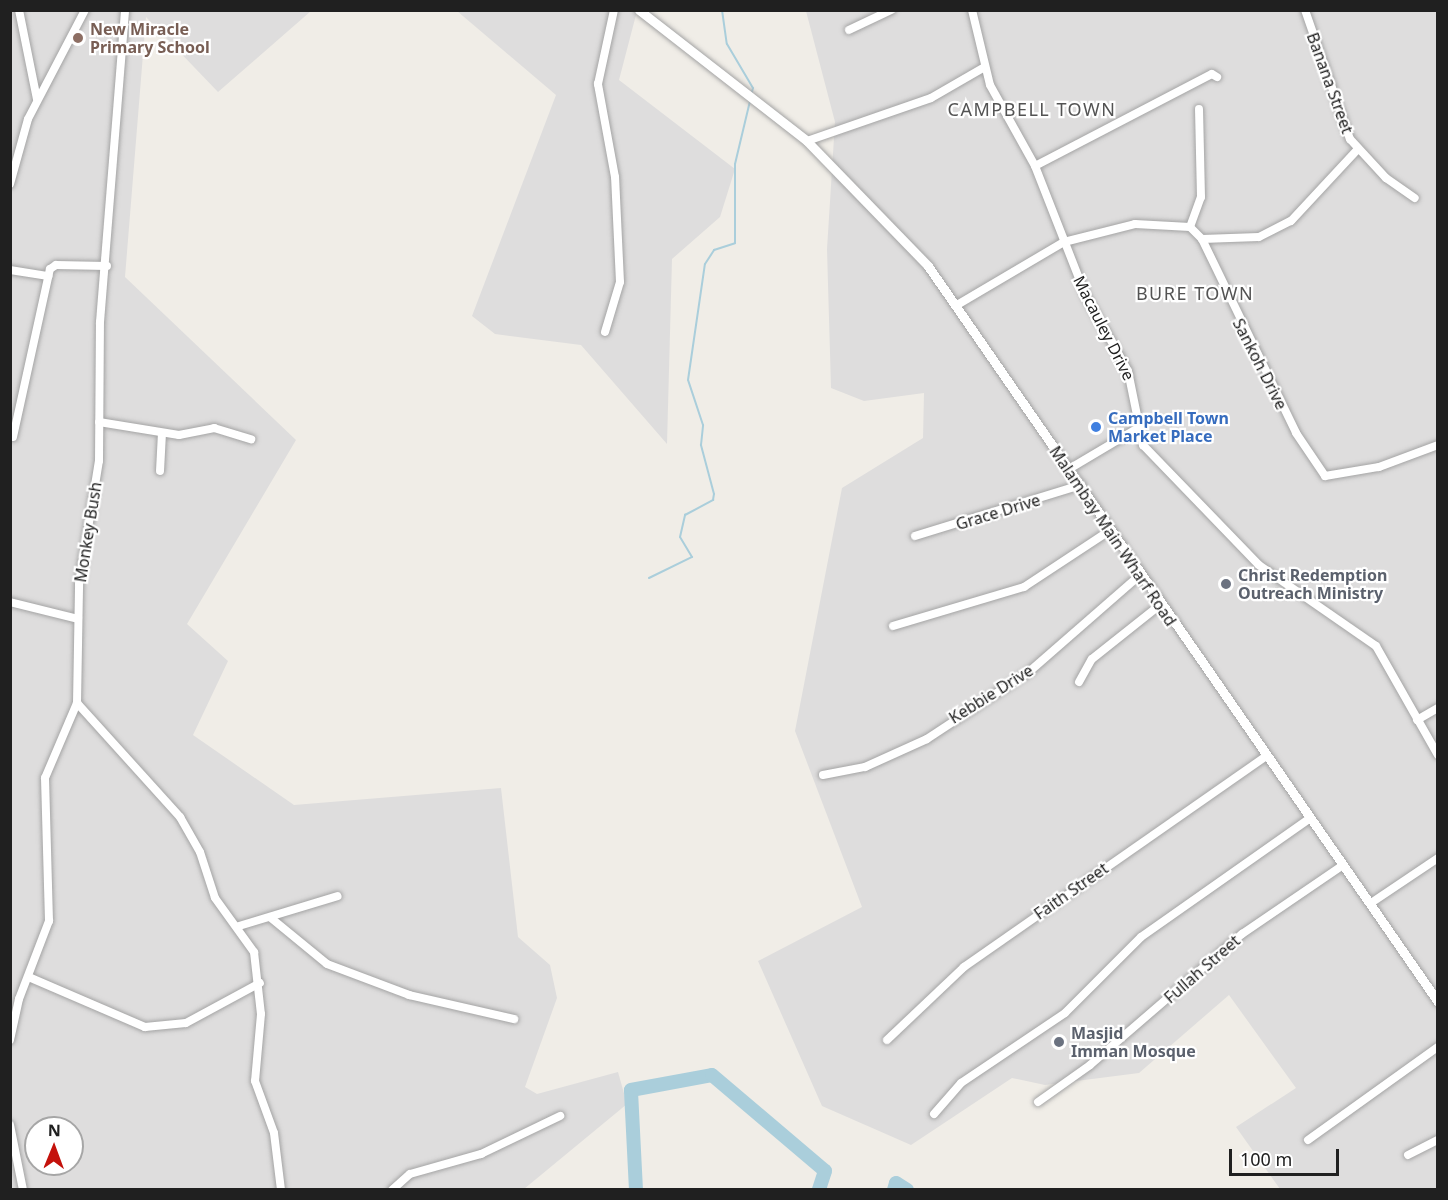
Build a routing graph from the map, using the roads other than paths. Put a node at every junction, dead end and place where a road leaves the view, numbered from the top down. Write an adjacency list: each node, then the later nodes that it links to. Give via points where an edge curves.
1 (19, 10): 12 (street)
2 (85, 10): 12 (street)
3 (125, 10): 22 (street, Monkey Bush)
4 (614, 10): 26 (street, via 598,84 615,177 620,282)
5 (639, 10): 14 (street, Malambay Main Wharf Road, via 754,95)
6 (891, 10): 9 (street)
7 (972, 10): 10 (street, Macauley Drive)
8 (1305, 10): 15 (street, Banana Street, via 1335,106)
9 (849, 30)
10 (983, 68): 14 (street, via 931,98); 16 (street, Macauley Drive)
11 (1217, 77): 16 (street, via 1212,74)
12 (38, 100): 17 (street)
13 (1199, 109): 19 (street, via 1201,197)
14 (807, 141): 25 (street, Malambay Main Wharf Road, via 885,217)
15 (1357, 150): 18 (street, Banana Street); 20 (street, via 1283,226 1259,237)
16 (1035, 166): 21 (street, Macauley Drive)
17 (10, 184)
18 (1415, 198)
19 (1190, 227): 20 (street, Sankoh Drive); 21 (street, via 1135,224)
20 (1202, 239): 32 (street, Sankoh Drive, via 1261,368 1325,476 1379,467)
21 (1064, 242): 25 (street); 28 (street, Macauley Drive, via 1086,296 1128,371 1136,393)
22 (107, 266): 24 (street, via 56,265); 27 (street, Monkey Bush)
23 (10, 270): 24 (street)
24 (49, 276): 30 (street)
25 (957, 305): 33 (street, Malambay Main Wharf Road)
26 (605, 332)
27 (99, 422): 29 (street); 41 (street, Monkey Bush, via 96,493 82,562)
28 (1138, 429): 33 (street); 46 (street, Macauley Drive, via 1152,458 1259,565 1370,639)
29 (162, 434): 31 (street, via 204,427); 34 (street)
30 (13, 437)
31 (251, 439)
32 (1437, 445)
33 (1069, 470): 35 (street, Malambay Main Wharf Road)
34 (160, 471)
35 (1081, 485): 36 (street, Malambay Main Wharf Road); 37 (street, Grace Drive)
36 (1109, 531): 38 (street, Malambay Main Wharf Road); 42 (street, via 1024,587)
37 (915, 536)
38 (1139, 576): 40 (street, Malambay Main Wharf Road); 49 (street, Kebbie Drive, via 1030,671 927,739 865,766)
39 (10, 602): 41 (street)
40 (1160, 605): 43 (street, via 1099,653); 48 (street, Malambay Main Wharf Road)
41 (78, 619): 44 (street, Monkey Bush)
42 (893, 626)
43 (1079, 682)
44 (77, 703): 56 (street, via 180,817 200,852 215,898); 57 (street, Monkey Bush, via 45,778 50,909)
45 (1437, 708): 46 (street)
46 (1417, 720): 47 (street, Macauley Drive)
47 (1437, 755)
48 (1267, 756): 50 (street, Malambay Main Wharf Road); 61 (street, Faith Street, via 964,967)
49 (823, 775)
50 (1309, 819): 52 (street, Malambay Main Wharf Road); 65 (street, via 1141,937 1065,1013 961,1083)
51 (1437, 858): 54 (street)
52 (1343, 865): 54 (street, Malambay Main Wharf Road); 64 (street, Fullah Street, via 1242,934 1090,1065)
53 (338, 896): 55 (street)
54 (1371, 903): 59 (street, Malambay Main Wharf Road)
55 (271, 918): 56 (street); 60 (street, via 327,964 409,995)
56 (239, 926): 58 (street, via 255,952)
57 (31, 978): 58 (street, via 145,1027 186,1023); 62 (street, Monkey Bush, via 19,999)
58 (260, 983): 72 (street, via 255,1081 274,1133)
59 (1437, 1002)
60 (514, 1019)
61 (887, 1040)
62 (10, 1041)
63 (1437, 1047): 68 (street)
64 (1038, 1102)
65 (933, 1114)
66 (560, 1116): 73 (street, via 481,1154 411,1174)
67 (10, 1125): 71 (street)
68 (1308, 1140)
69 (1437, 1140): 70 (street)
70 (1408, 1155)
71 (23, 1190)
72 (280, 1190)
73 (392, 1190)

